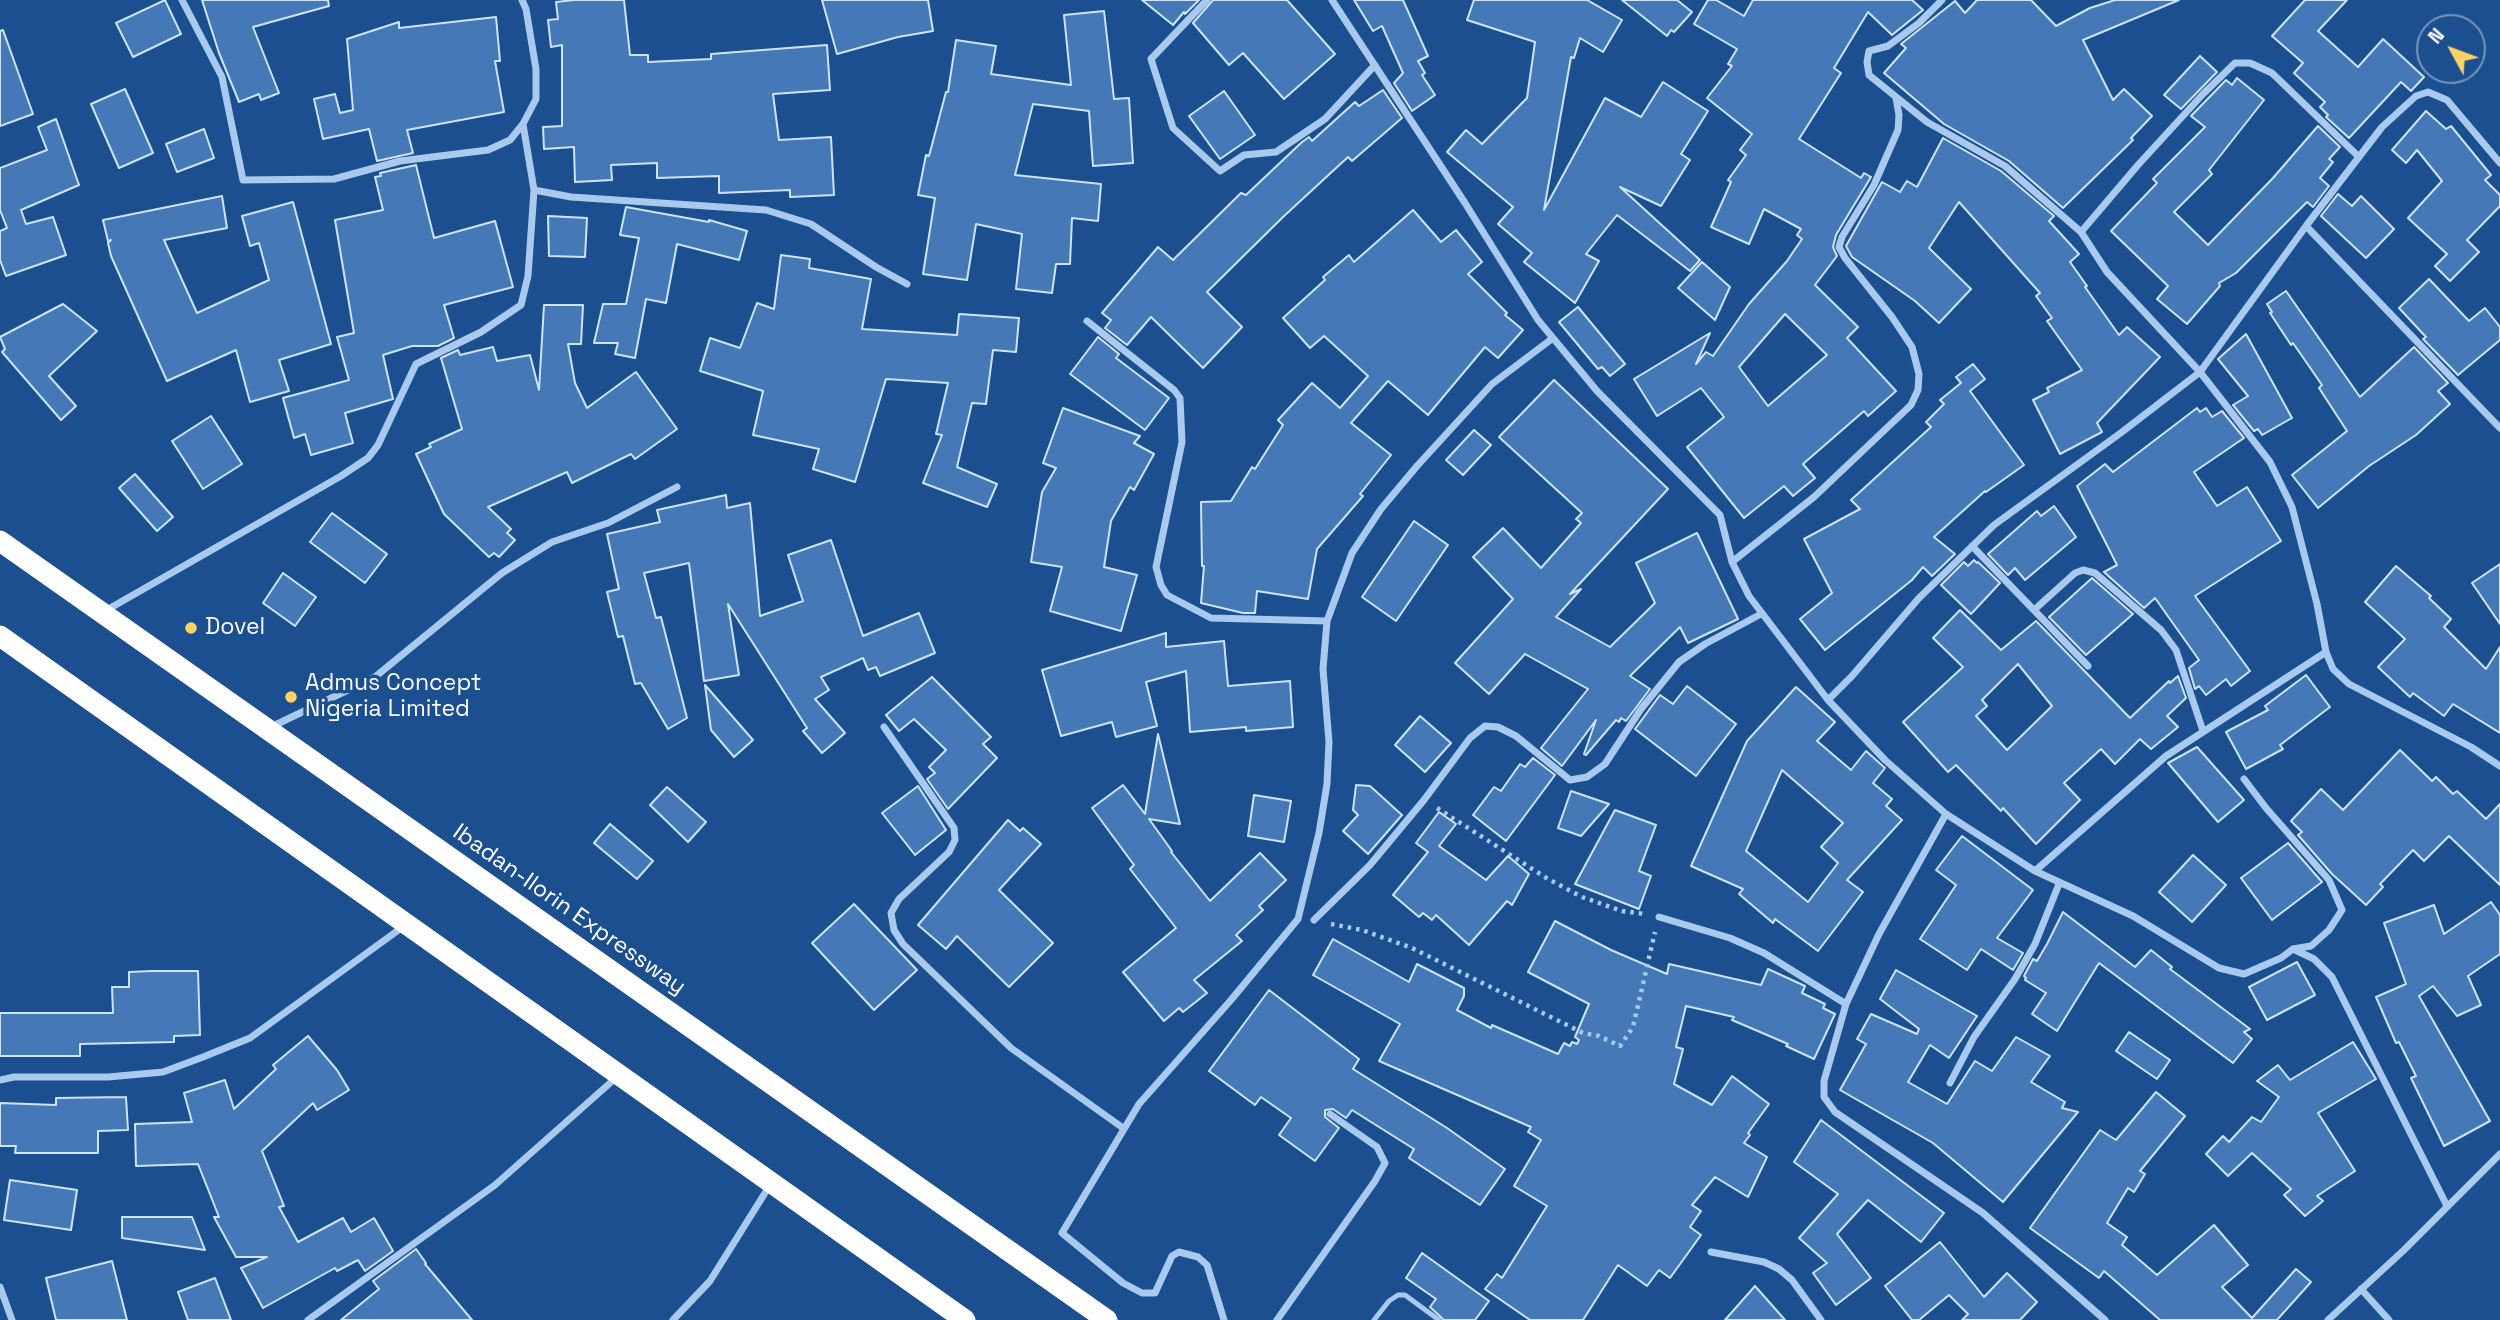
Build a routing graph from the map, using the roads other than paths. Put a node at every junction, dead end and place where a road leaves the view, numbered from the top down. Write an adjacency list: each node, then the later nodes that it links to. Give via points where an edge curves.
1 (182, 0): 8 (street, via 222,77 243,180 334,179 400,161 488,150 510,140)
2 (522, 0): 8 (street, via 536,69 536,99)
3 (1207, 0): 6 (street, via 1151,59 1172,128 1220,171 1244,155 1276,152 1325,119)
4 (1332, 0): 6 (street)
5 (1942, 0): 7 (street, via 1888,46 1870,51 1869,75)
6 (1375, 65): 16 (street)
7 (1896, 98): 13 (street, via 1927,122 2005,166); 22 (street, via 1898,130 1839,247 1912,348 1918,390 1911,405 1814,497)
8 (523, 124): 11 (street)
9 (2359, 158): 10 (street, via 2382,127 2416,96 2428,92 2447,100); 12 (street); 13 (street, via 2272,73 2250,62 2235,63 2138,164)
10 (2500, 163)
11 (534, 190): 14 (street, via 571,197 766,211 811,224); 24 (street, via 528,276 521,305 481,332 416,364 368,458)
12 (2306, 226): 17 (street); 18 (street)
13 (2081, 232): 17 (street, via 2107,272)
14 (907, 284)
15 (1087, 321): 26 (street, via 1180,398 1182,442 1156,567 1167,595 1211,618)
16 (1553, 338): 22 (street, via 1597,391 1720,515); 26 (street, via 1492,384 1381,509 1352,553)
17 (2200, 372): 21 (street); 28 (street, via 2270,462 2292,507)
18 (2500, 428)
19 (677, 487): 32 (street, via 608,523 552,542 502,573 375,677)
20 (0, 541): 24 (highway, Ibadan-Ilorin Expressway)
21 (1972, 546): 23 (street); 30 (street)
22 (1732, 562): 25 (street)
23 (2034, 610): 29 (street); 33 (street, via 2074,573 2095,573 2161,630 2176,650)
24 (102, 613): 32 (highway, Ibadan-Ilorin Expressway)
25 (1761, 614): 30 (street); 40 (street, via 1679,662 1640,709 1605,764 1587,777 1570,780 1516,736 1485,726 1470,738 1370,865)
26 (1327, 621): 48 (street, via 1323,669 1327,784 1298,919)
27 (0, 636): 41 (highway)
28 (2326, 652): 33 (street); 34 (street, via 2333,669 2349,684)
29 (2088, 666)
30 (1828, 701): 36 (street)
31 (884, 727): 48 (street, via 954,828 955,840 949,852 899,899 891,914 894,930 1011,1048)
32 (267, 729): 59 (highway, Ibadan-Ilorin Expressway)
33 (2203, 731): 37 (street, via 2166,756)
34 (2500, 766)
35 (2244, 779): 42 (street, via 2329,880 2342,910 2311,946)
36 (1946, 814): 37 (street); 43 (street)
37 (2035, 871): 38 (street)
38 (2059, 884): 42 (street, via 2133,916 2219,968 2244,974); 46 (street, via 2035,944 1974,1037)
39 (1659, 917): 43 (street, via 1764,953)
40 (1314, 920)
41 (406, 924): 44 (highway); 45 (street, via 250,1038 203,1057 163,1072)
42 (2293, 949): 51 (street, via 2314,959 2332,976)
43 (1846, 1004): 65 (street, via 1824,1081 1824,1097 1835,1112 1983,1213)
44 (620, 1075): 50 (highway); 56 (street, via 495,1185)
45 (0, 1080)
46 (1950, 1083)
47 (1330, 1114): 61 (street, via 1377,1147 1385,1163)
48 (1123, 1128): 60 (street, via 1062,1233 1142,1293 1155,1293 1172,1256 1179,1252 1198,1257 1207,1265)
49 (2500, 1154): 51 (street)
50 (772, 1183): 57 (street, via 710,1281); 58 (highway)
51 (2447, 1206): 54 (street)
52 (1711, 1252): 64 (street, via 1779,1269)
53 (0, 1287): 55 (street)
54 (2361, 1289): 66 (street); 67 (street)
55 (12, 1320)
56 (308, 1320)
57 (673, 1320)
58 (965, 1320)
59 (1107, 1320)
60 (1224, 1320)
61 (1277, 1320)
62 (1374, 1320): 63 (lane, via 1398,1295 1405,1295)
63 (1439, 1320)
64 (1821, 1320)
65 (2105, 1320)
66 (2328, 1320)
67 (2389, 1320)

